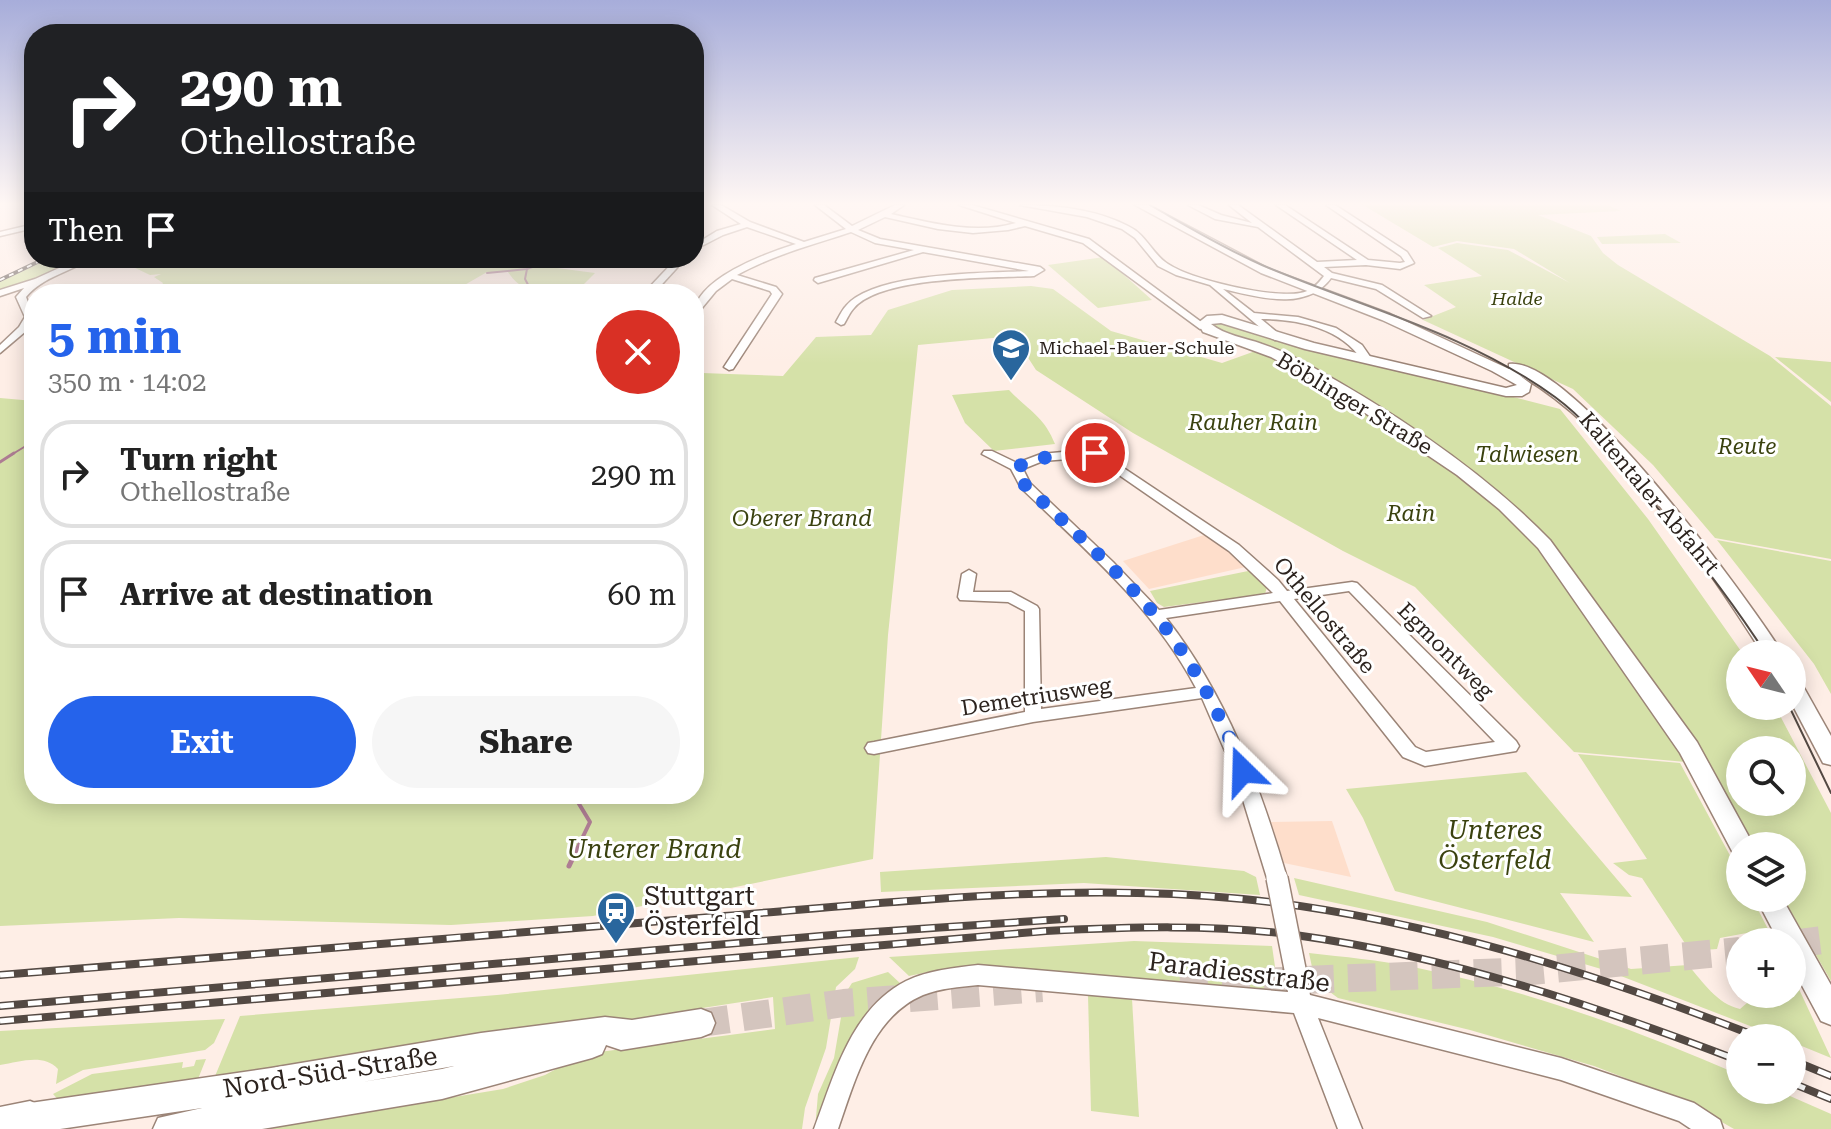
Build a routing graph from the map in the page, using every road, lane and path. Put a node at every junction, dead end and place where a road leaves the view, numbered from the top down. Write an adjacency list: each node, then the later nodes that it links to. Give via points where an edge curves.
1 (770, 258): 15 (street)
2 (897, 258): 16 (street)
3 (974, 258): 28 (street, via 1039,271 895,286 851,304)
4 (1108, 258): 29 (street, via 1189,316)
5 (1155, 258): 18 (street, via 1179,273)
6 (1240, 258): 19 (main road, Böblinger Straße, via 1265,271)
7 (1253, 258): 19 (main road, Böblinger Straße)
8 (1305, 258): 12 (street)
9 (1359, 258): 11 (street)
10 (1406, 258): 11 (street, via 1410,263 1400,266)
11 (1366, 262): 12 (street)
12 (1315, 265): 19 (street)
13 (66, 268): 17 (street)
14 (673, 268): 22 (street)
15 (731, 276): 25 (street); 34 (street, via 777,294)
16 (818, 280)
17 (38, 281): 20 (street); 21 (street)
18 (1208, 281): 19 (street, via 1301,296); 26 (street)
19 (1322, 283): 27 (street, via 1379,287); 33 (main road, Böblinger Straße, via 1351,302 1516,378 1525,388 1506,392); 40 (main road, Kaltentaler Abfahrt, via 1504,362 1577,406 1688,533)
20 (28, 284)
21 (35, 284)
22 (657, 284)
23 (24, 285): 24 (street)
24 (0, 293)
25 (704, 297)
26 (1252, 316): 31 (street); 33 (street, via 1290,317 1337,332)
27 (1426, 316)
28 (841, 322)
29 (1207, 323): 31 (main road, Böblinger Straße, via 1229,321); 47 (main road, Böblinger Straße, via 1322,379 1422,442 1517,515 1544,544 1689,748)
30 (24, 327): 32 (street)
31 (1279, 338): 33 (main road, Böblinger Straße)
32 (0, 350)
33 (1366, 358)
34 (729, 367)
35 (988, 454): 36 (street)
36 (1016, 467): 38 (street, Othellostraße, via 1041,458 1095,453 1250,560); 39 (street, via 1025,485)
37 (969, 574): 43 (street, via 965,597 1011,597 1032,609)
38 (1283, 597): 39 (street); 44 (street, Egmontweg, via 1352,586); 44 (street, Othellostraße, via 1416,757)
39 (1155, 615): 41 (street)
40 (1763, 640)
41 (1206, 692): 43 (street, Demetriusweg); 49 (street, bridge, via 1243,771 1277,878)
42 (1806, 710): 46 (main road)
43 (1033, 716): 45 (street, Demetriusweg)
44 (1510, 746)
45 (874, 748)
46 (1831, 757)
47 (1734, 832)
48 (1777, 912): 50 (main road)
49 (1301, 1003): 55 (street, Paradiesstraße, via 978,975 938,979 897,997 880,1012 860,1040); 56 (street); 57 (street, Paradiesstraße, via 1561,1069 1686,1111)
50 (1831, 1012)
51 (701, 1023): 52 (main road, Nord-Süd-Straße)
52 (631, 1034): 53 (main road, Nord-Süd-Straße, via 605,1031 481,1047); 54 (main road, Nord-Süd-Straße, via 442,1084)
53 (20, 1125)
54 (169, 1129)
55 (826, 1129)
56 (1350, 1129)
57 (1711, 1129)

